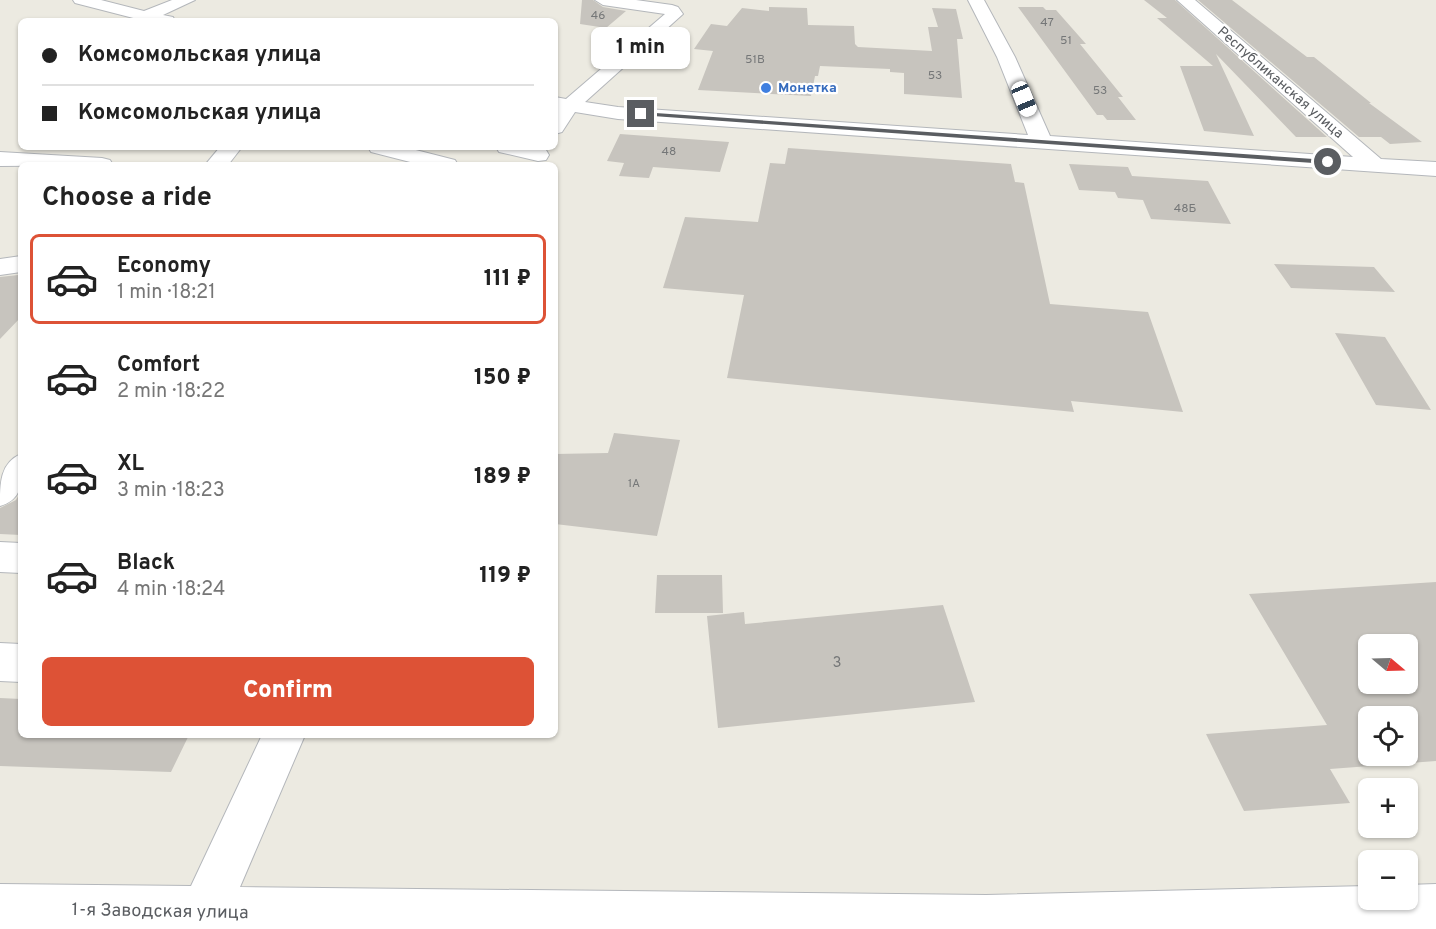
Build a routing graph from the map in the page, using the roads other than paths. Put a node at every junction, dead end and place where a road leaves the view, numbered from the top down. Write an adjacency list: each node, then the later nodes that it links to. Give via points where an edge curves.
1 (81, 0): 6 (street)
2 (187, 0): 6 (street)
3 (603, 0): 8 (street, via 672,10 675,14)
4 (976, 0): 9 (street, via 1006,57)
5 (1185, 0): 20 (street, Республиканская улица)
6 (145, 16): 7 (street)
7 (154, 18)
8 (562, 104): 9 (street, via 618,113)
9 (1042, 142): 20 (street)
10 (104, 150): 17 (street)
11 (228, 150): 18 (street)
12 (391, 150): 19 (street)
13 (517, 150): 14 (street)
14 (538, 156)
15 (0, 159): 16 (street)
16 (51, 162)
17 (118, 162)
18 (218, 162)
19 (436, 162)
20 (1375, 165): 21 (street)
21 (1436, 169)
22 (18, 264): 23 (street)
23 (0, 267)
24 (0, 557): 25 (street)
25 (18, 558)
26 (0, 662): 27 (street)
27 (18, 663)
28 (283, 738): 31 (street)
29 (0, 909): 31 (street, 1-я Заводская улица)
30 (1436, 909): 31 (street, 1-я Заводская улица, via 987,920)
31 (204, 913)

